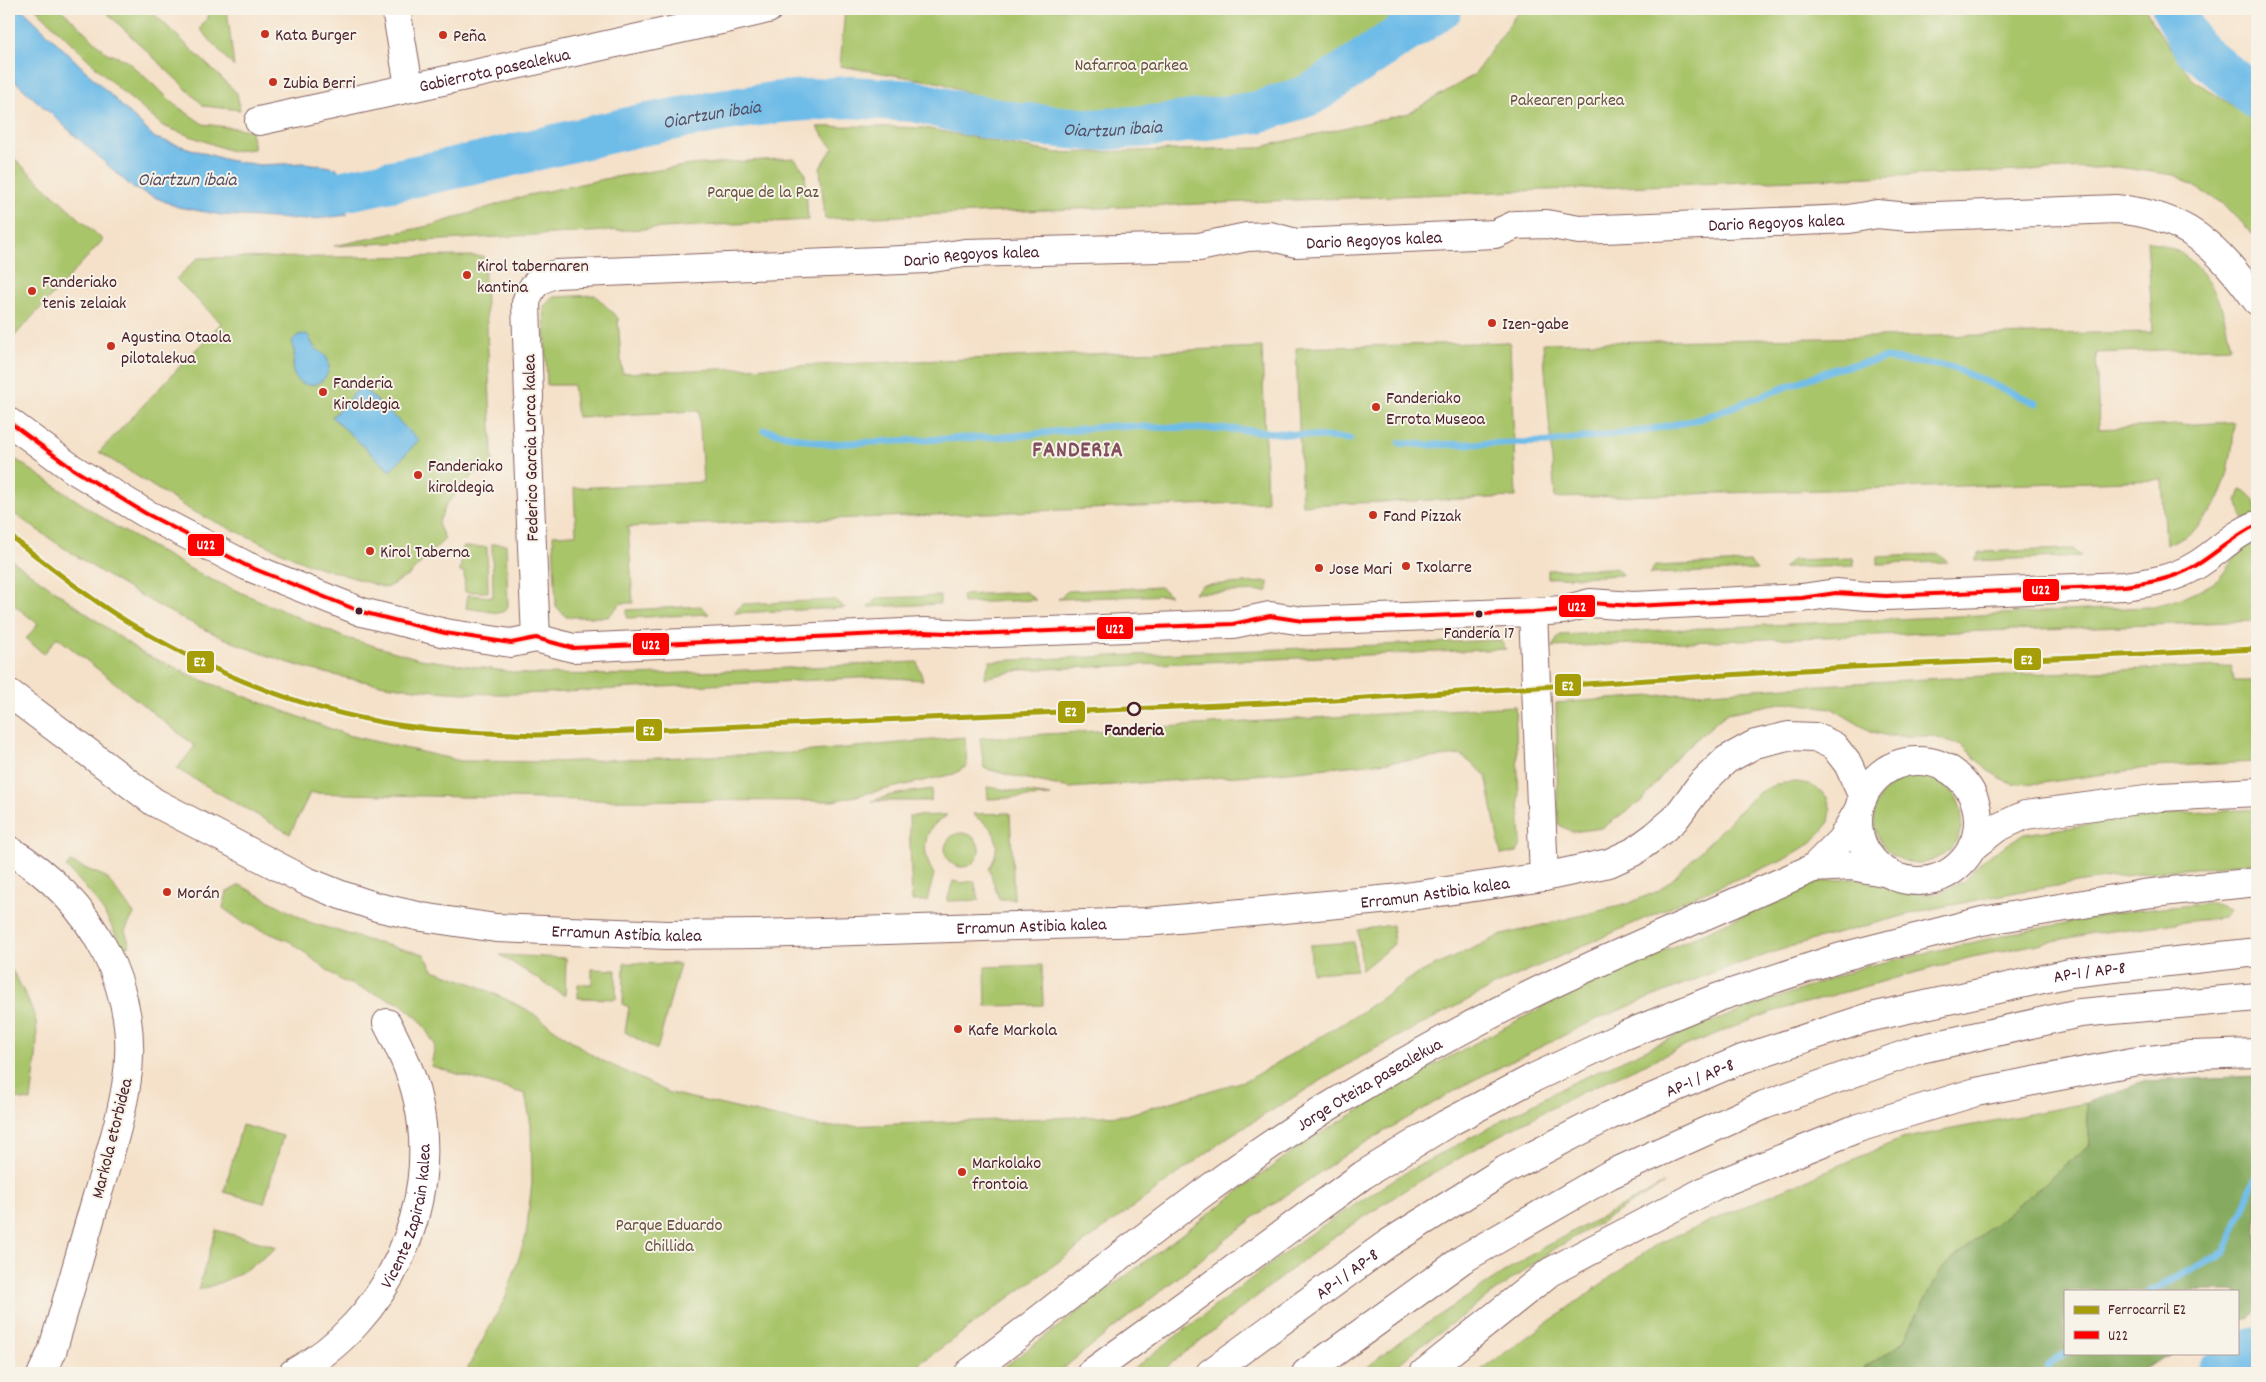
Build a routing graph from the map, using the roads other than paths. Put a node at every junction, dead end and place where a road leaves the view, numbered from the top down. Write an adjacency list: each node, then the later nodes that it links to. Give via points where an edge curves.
1 (396, 9): 4 (main road)
2 (768, 9): 3 (main road, Gabierrota pasealekua)
3 (737, 13): 4 (main road, Gabierrota pasealekua)
4 (409, 86): 5 (main road, Gabierrota pasealekua)
5 (259, 121)
6 (556, 274): 7 (main road, Dario Regoyos kalea, via 926,259 965,253 1199,247 1247,237 1270,236 1296,243 1495,234 1515,225 1546,224 1579,230 1849,219 1877,214 1909,217 2116,208 2140,211 2189,229 2211,246); 11 (main road, Federico Garcia Lorca kalea, via 536,283 526,303 529,386 526,409)
7 (2257, 300)
8 (9, 422): 11 (main road, via 72,469 145,514 247,566 362,612 426,628 511,643)
9 (2257, 525): 10 (main road, via 2242,531 2195,566 2149,583 1886,596 1836,593 1802,598 1633,606 1590,603 1563,610)
10 (1532, 612): 11 (main road, via 1303,621 1270,616 1233,624 970,634 924,632 573,648); 23 (main road)
11 (536, 638)
12 (9, 693): 23 (main road, Erramun Astibia kalea, via 154,802 306,881 377,907 459,924 667,935 1146,922 1391,899)
13 (1842, 754): 14 (main road, Erramun Astibia kalea, via 1873,763); 17 (main road, Erramun Astibia kalea, via 1854,774); 23 (main road, Erramun Astibia kalea, via 1825,741 1805,735 1755,744 1713,771 1674,819 1633,852 1609,863)
14 (1905, 762): 16 (main road, via 1931,762 1944,767 1960,778); 17 (main road, via 1880,775 1870,785)
15 (2254, 792): 18 (main road, via 2160,797)
16 (1971, 793): 18 (main road, via 1997,807); 19 (main road, via 1978,820)
17 (1861, 803): 21 (main road, Jorge Oteiza pasealekua, via 1841,840); 22 (main road, via 1858,824 1864,846 1877,864)
18 (2025, 815): 19 (main road, via 1997,828)
19 (1972, 847): 22 (main road, via 1955,869 1930,880 1902,879)
20 (9, 850): 31 (main road, Markola etorbidea, via 51,879 89,922 109,958 118,983 128,1034 127,1077 121,1111 52,1352)
21 (1814, 868): 22 (main road, Jorge Oteiza pasealekua, via 1851,866); 33 (main road, Jorge Oteiza pasealekua, via 1547,987 1399,1065 1257,1154)
22 (1889, 873)
23 (1544, 877)
24 (2257, 882): 29 (main road, via 2143,894 1982,921 1841,957 1719,997 1614,1040 1446,1124 1363,1175)
25 (2245, 952): 30 (main road, AP-1 / AP-8, via 2070,973 1867,1018 1742,1059 1609,1116 1505,1170 1387,1244)
26 (2257, 996): 38 (main road, via 2080,1013 1920,1049 1764,1105 1609,1175 1463,1259)
27 (387, 1023): 32 (main road, Vicente Zapirain kalea, via 410,1074 419,1110 423,1157 416,1213 396,1265 366,1313 326,1352)
28 (2257, 1053): 39 (main road, via 2192,1055 2132,1062 1976,1092 1858,1128 1716,1185 1550,1272)
29 (1187, 1302): 34 (main road); 35 (main road)
30 (1261, 1337): 36 (main road, AP-1 / AP-8); 37 (main road)
31 (42, 1373)
32 (293, 1373)
33 (969, 1373)
34 (1091, 1373)
35 (1106, 1373)
36 (1210, 1373)
37 (1223, 1373)
38 (1306, 1373)
39 (1424, 1373)

